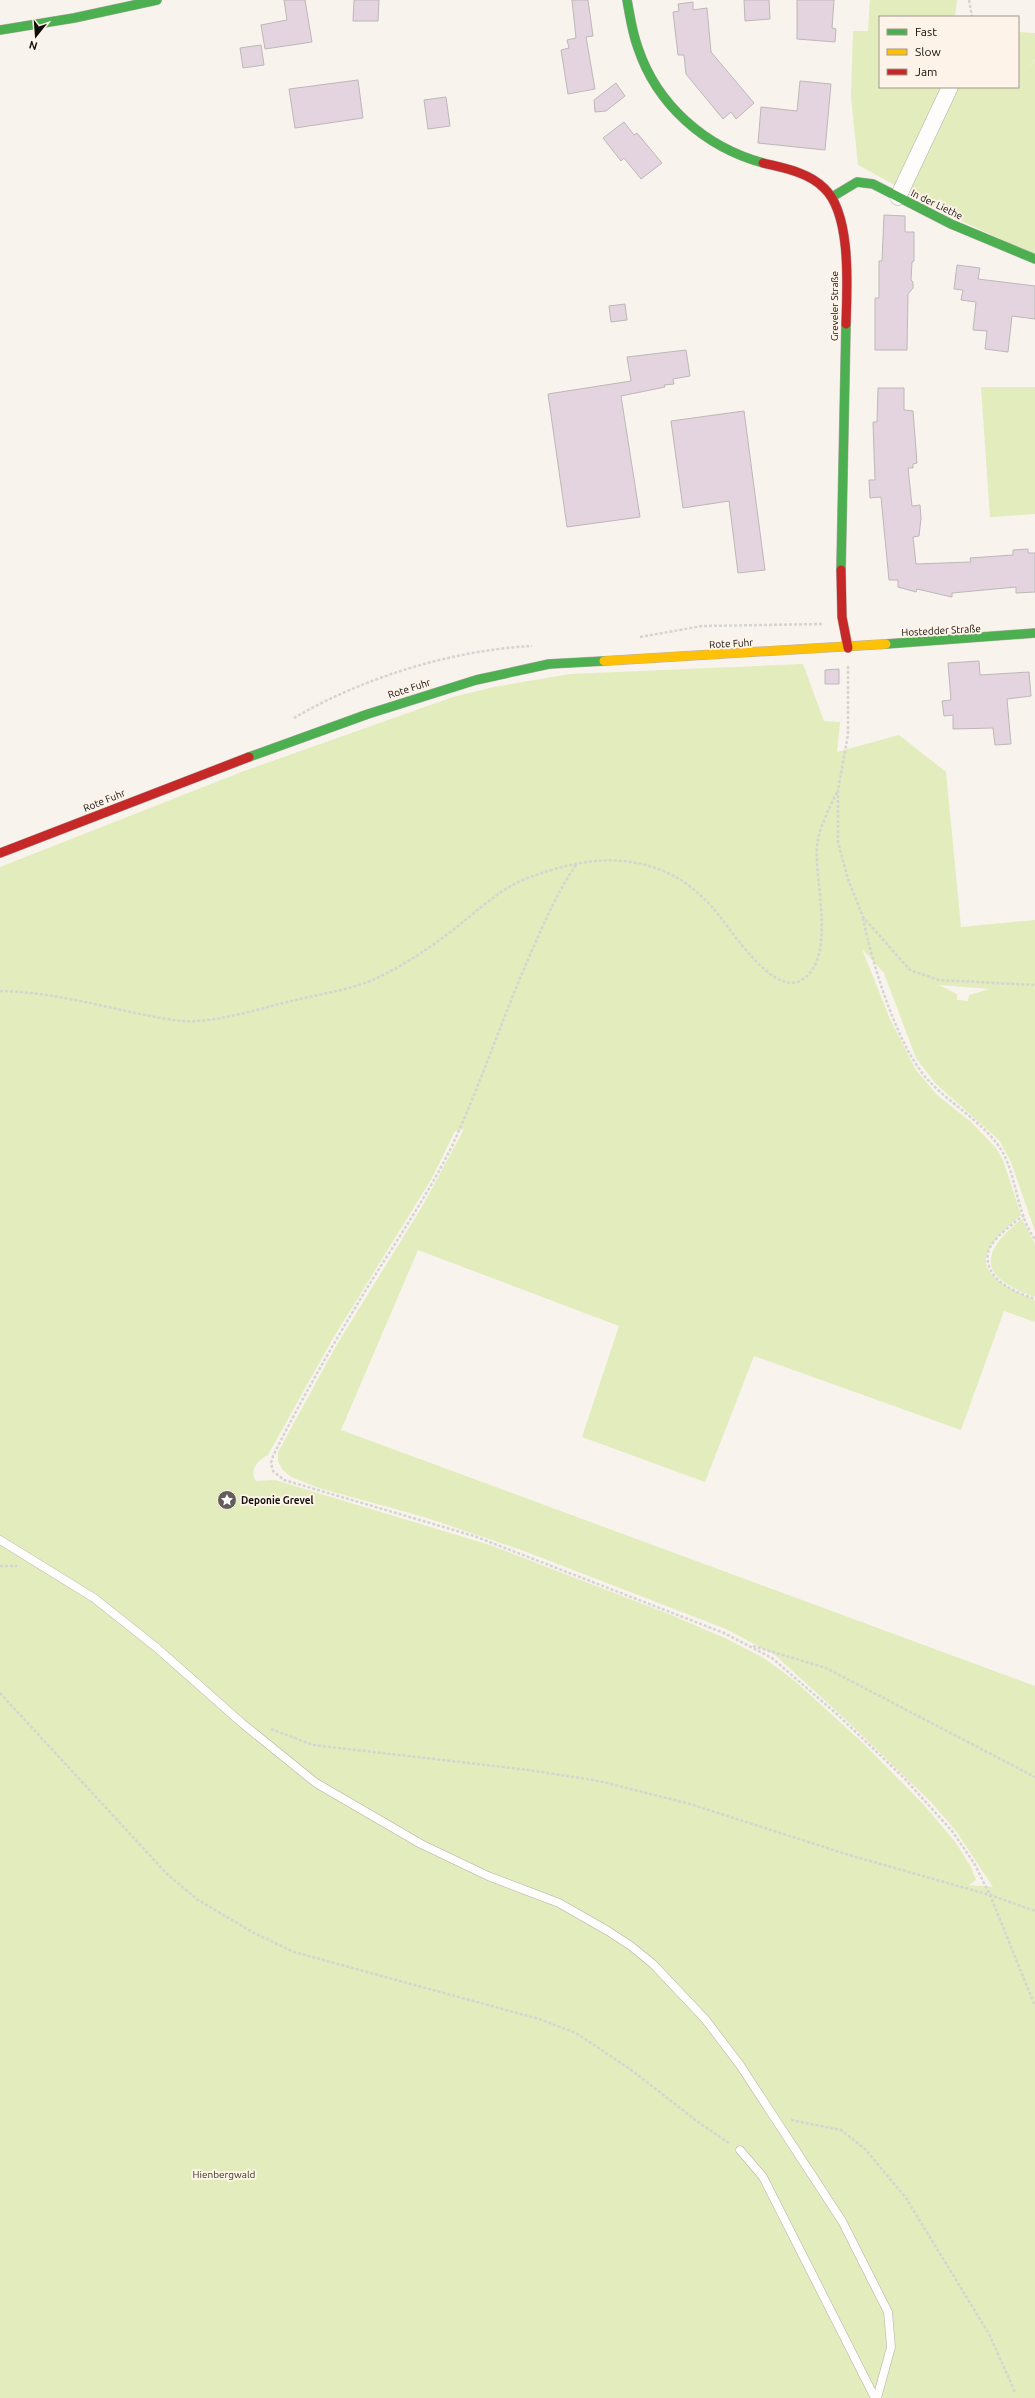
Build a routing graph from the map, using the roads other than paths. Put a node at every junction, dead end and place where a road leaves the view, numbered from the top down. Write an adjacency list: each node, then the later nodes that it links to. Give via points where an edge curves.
1 (157, 0): 3 (street, via 74,18)
2 (627, 0): 5 (street, Greveler Straße, via 640,55 656,86 693,128 739,156 783,168 817,181)
3 (0, 30)
4 (950, 88): 6 (street)
5 (832, 197): 6 (street, In der Liethe, via 857,182 873,184); 9 (street, Greveler Straße, via 842,230 847,280 841,566 842,625)
6 (898, 197): 7 (street, In der Liethe, via 982,238)
7 (1035, 259)
8 (1035, 633): 9 (street, Hostedder Straße, via 1003,638)
9 (848, 648): 10 (street, Rote Fuhr, via 563,663 510,671 407,700 295,739)
10 (0, 854)
11 (0, 1540): 13 (lane, via 94,1598 157,1648 242,1724 316,1783 421,1844 488,1876 559,1903 631,1946 653,1964 705,2019 776,2118 842,2222 888,2312 891,2347)
12 (740, 2150): 13 (lane, via 763,2177)
13 (876, 2398)

